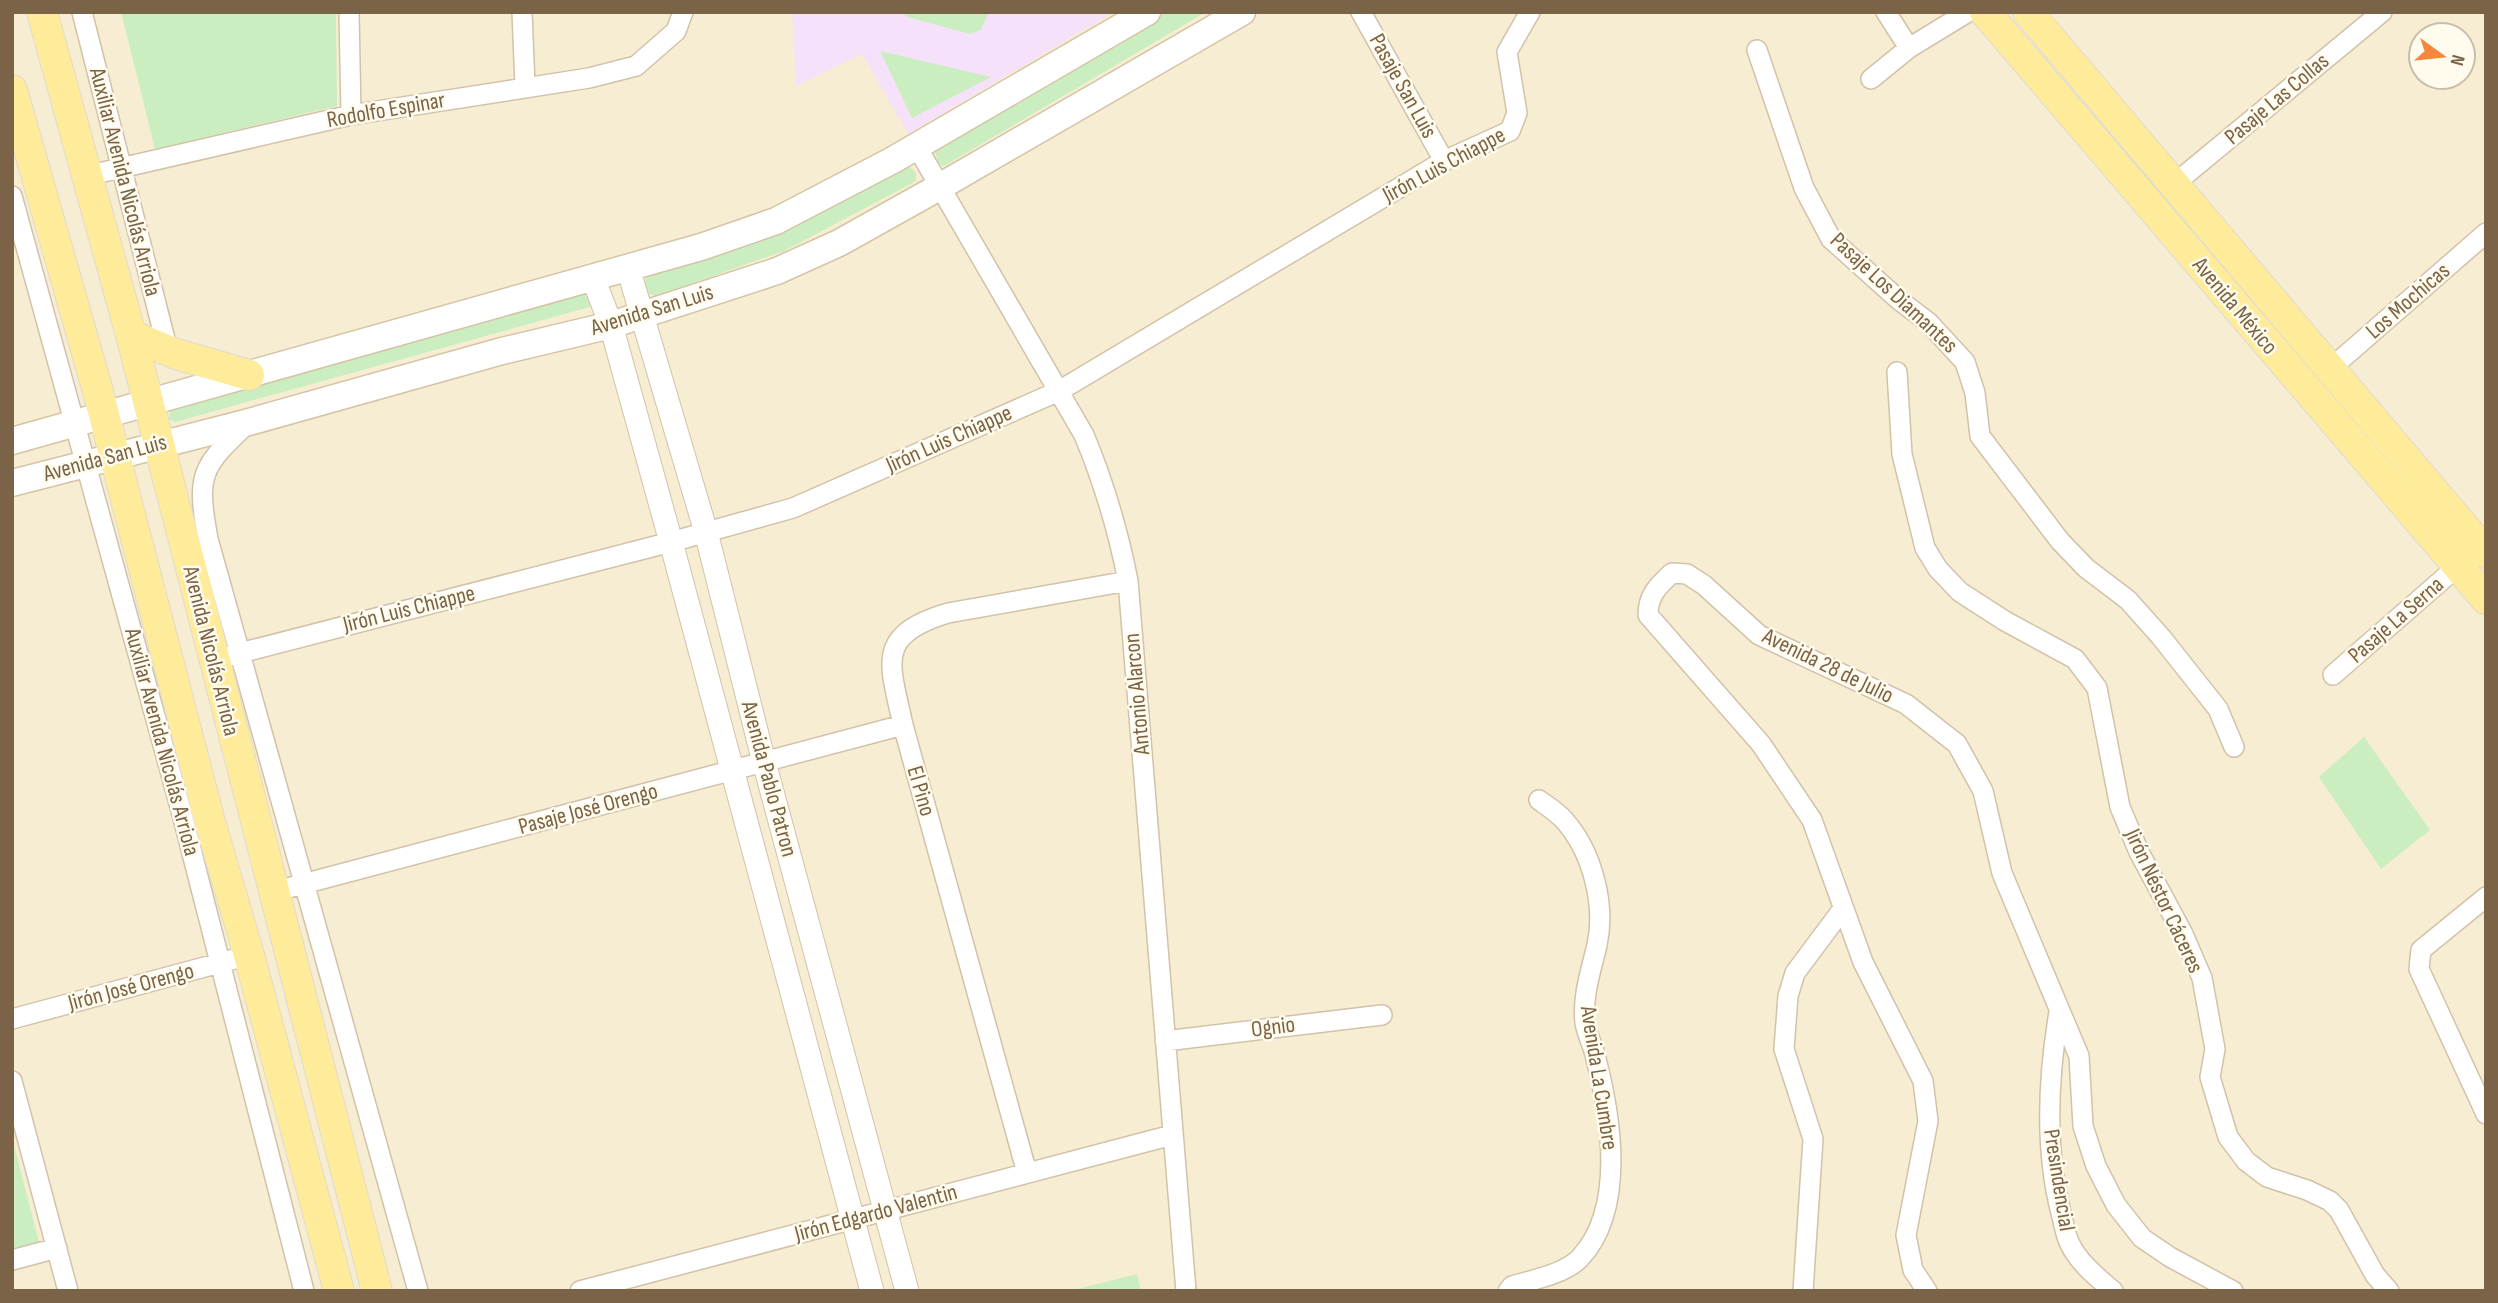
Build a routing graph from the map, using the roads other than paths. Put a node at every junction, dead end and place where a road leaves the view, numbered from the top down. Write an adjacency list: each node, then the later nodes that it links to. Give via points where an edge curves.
1 (42, 12): 24 (main road, Avenida Nicolás Arriola)
2 (82, 12): 23 (street, Auxiliar Avenida Nicolás Arriola)
3 (349, 12): 20 (street)
4 (522, 12): 18 (street)
5 (1147, 12): 21 (main road, Avenida San Luis)
6 (1242, 12): 26 (main road, Avenida San Luis)
7 (1361, 12): 22 (street, Pasaje San Luis)
8 (1530, 12): 22 (street, Jirón Luis Chiappe, via 1507,52 1516,124)
9 (1886, 12): 15 (street)
10 (1968, 12): 15 (street)
11 (1985, 12): 54 (main road, Avenida México)
12 (2028, 12): 25 (main road, Avenida México)
13 (2382, 12): 25 (street, Pasaje Las Collas)
14 (679, 22): 18 (street, Rodolfo Espinar, via 636,66 589,78)
15 (1909, 48): 17 (street)
16 (1757, 50): 61 (street, Pasaje Los Diamantes, via 1804,188 1831,239 1928,322 1965,362 1975,393 1980,436 2060,541 2128,600 2161,637 2218,709)
17 (1871, 79)
18 (524, 86): 20 (street, Rodolfo Espinar)
19 (12, 90): 44 (main road, Avenida Nicolás Arriola)
20 (351, 115): 23 (street, Rodolfo Espinar)
21 (918, 147): 26 (street, Antonio Alarcon); 28 (main road, Avenida San Luis)
22 (1444, 161): 42 (street, Jirón Luis Chiappe)
23 (121, 167): 24 (street, Rodolfo Espinar); 37 (street, Auxiliar Avenida Nicolás Arriola)
24 (86, 176): 35 (main road, Avenida Nicolás Arriola)
25 (2173, 185): 38 (main road, Avenida México)
26 (941, 186): 30 (main road, Avenida San Luis); 42 (street, Antonio Alarcon)
27 (12, 196): 46 (street)
28 (776, 222): 30 (main road); 31 (main road, Avenida San Luis)
29 (2486, 233): 38 (street, Los Mochicas)
30 (794, 263): 33 (main road, Avenida San Luis)
31 (628, 268): 32 (main road, Avenida San Luis); 33 (street, Avenida Pablo Patron)
32 (593, 278): 34 (street, Avenida Pablo Patron); 36 (main road, Avenida San Luis)
33 (644, 314): 34 (main road, Avenida San Luis); 51 (street, Avenida Pablo Patron)
34 (611, 325): 41 (main road, Avenida San Luis); 52 (street, Avenida Pablo Patron)
35 (131, 335): 37 (main road); 43 (main road, Avenida Nicolás Arriola)
36 (351, 346): 40 (main road, Avenida San Luis); 41 (main road)
37 (168, 351): 40 (main road)
38 (2330, 369): 53 (main road, Avenida México)
39 (1898, 372): 101 (street, Jirón Néstor Cáceres, via 1902,454 1925,548 1938,569 1961,592 2075,659 2097,688 2120,807 2202,978 2215,1049 2210,1077 2228,1137 2246,1161 2267,1177 2330,1202 2339,1210 2375,1275)
40 (249, 375): 43 (main road, Avenida San Luis)
41 (365, 389): 45 (main road, Avenida San Luis)
42 (1059, 391): 51 (street, Jirón Luis Chiappe, via 793,508); 55 (street, Antonio Alarcon, via 1102,479)
43 (148, 404): 44 (main road, Avenida San Luis); 48 (main road, Avenida Nicolás Arriola)
44 (104, 416): 46 (main road, Avenida San Luis); 49 (main road, Avenida Nicolás Arriola)
45 (249, 422): 48 (main road, Avenida San Luis); 57 (street, via 212,457 201,501)
46 (76, 424): 47 (main road, Avenida San Luis); 49 (street)
47 (12, 441)
48 (159, 443): 49 (main road, Avenida San Luis); 58 (main road, Avenida Nicolás Arriola)
49 (100, 459): 50 (main road, Avenida San Luis); 65 (main road, Avenida Nicolás Arriola)
50 (12, 483)
51 (706, 532): 52 (street, Jirón Luis Chiappe); 62 (street, Avenida Pablo Patron)
52 (671, 542): 57 (street, Jirón Luis Chiappe); 63 (street, Avenida Pablo Patron)
53 (2486, 553)
54 (2458, 566): 56 (main road, Avenida México); 59 (street, Pasaje La Serna)
55 (1128, 581): 60 (street, El Pino, via 919,622 896,642 890,664); 77 (street, Antonio Alarcon)
56 (2486, 599)
57 (242, 652): 58 (street, Jirón Luis Chiappe); 68 (street)
58 (213, 660): 69 (main road, Avenida Nicolás Arriola)
59 (2333, 675)
60 (903, 725): 62 (street, Pasaje José Orengo); 81 (street, El Pino)
61 (2234, 747)
62 (764, 762): 63 (street, Pasaje José Orengo); 66 (street, Avenida Pablo Patron)
63 (732, 771): 67 (street, Avenida Pablo Patron); 68 (street, Pasaje José Orengo)
64 (1539, 800): 86 (street, Avenida La Cumbre, via 1563,819 1581,843 1594,878 1598,941 1585,994 1585,1024 1605,1097 1612,1162 1595,1235)
65 (196, 818): 72 (main road, Avenida Nicolás Arriola); 73 (street, Auxiliar Avenida Nicolás Arriola)
66 (791, 861): 67 (street); 82 (street, Avenida Pablo Patron)
67 (757, 864): 83 (street, Avenida Pablo Patron)
68 (306, 884): 69 (street, Pasaje José Orengo); 91 (street)
69 (273, 892): 90 (main road, Avenida Nicolás Arriola)
70 (2486, 897): 79 (street, via 2421,950 2419,969)
71 (1842, 910): 74 (street, Avenida 28 de Julio, via 1812,820 1760,744 1648,615 1655,588 1672,573 1687,574 1704,585 1759,635 1906,704 1957,744 1983,791 2002,873); 97 (street, via 1795,973 1788,996 1784,1049 1813,1139); 98 (street, Avenida 28 de Julio, via 1873,984 1923,1081 1928,1121 1906,1235 1913,1270)
72 (249, 955): 73 (street, Jirón José Orengo); 89 (main road, Avenida Nicolás Arriola)
73 (218, 963): 76 (street, Jirón José Orengo); 88 (street, Auxiliar Avenida Nicolás Arriola)
74 (2060, 1010): 99 (street, Presindencial, via 2052,1056 2049,1139 2058,1201 2069,1243 2090,1272); 100 (street, Avenida 28 de Julio, via 2079,1056 2083,1126 2116,1205 2142,1238)
75 (1382, 1016): 77 (street, Ognio)
76 (12, 1019)
77 (1165, 1041): 80 (street, Antonio Alarcon)
78 (12, 1081): 84 (street)
79 (2486, 1114)
80 (1172, 1135): 81 (street, Jirón Edgardo Valentin); 95 (street, Antonio Alarcon)
81 (1027, 1173): 82 (street, Jirón Edgardo Valentin)
82 (885, 1211): 83 (street, Jirón Edgardo Valentin); 94 (street, Avenida Pablo Patron)
83 (851, 1220): 92 (street, Jirón Edgardo Valentin); 93 (street, Avenida Pablo Patron)
84 (57, 1248): 85 (street); 87 (street)
85 (12, 1259)
86 (1554, 1281): 96 (street, Avenida La Cumbre, via 1511,1286)
87 (68, 1291)
88 (304, 1291)
89 (339, 1291)
90 (377, 1291)
91 (418, 1291)
92 (580, 1291)
93 (872, 1291)
94 (907, 1291)
95 (1186, 1291)
96 (1508, 1291)
97 (1803, 1291)
98 (1927, 1291)
99 (2113, 1291)
100 (2233, 1291)
101 (2389, 1291)

